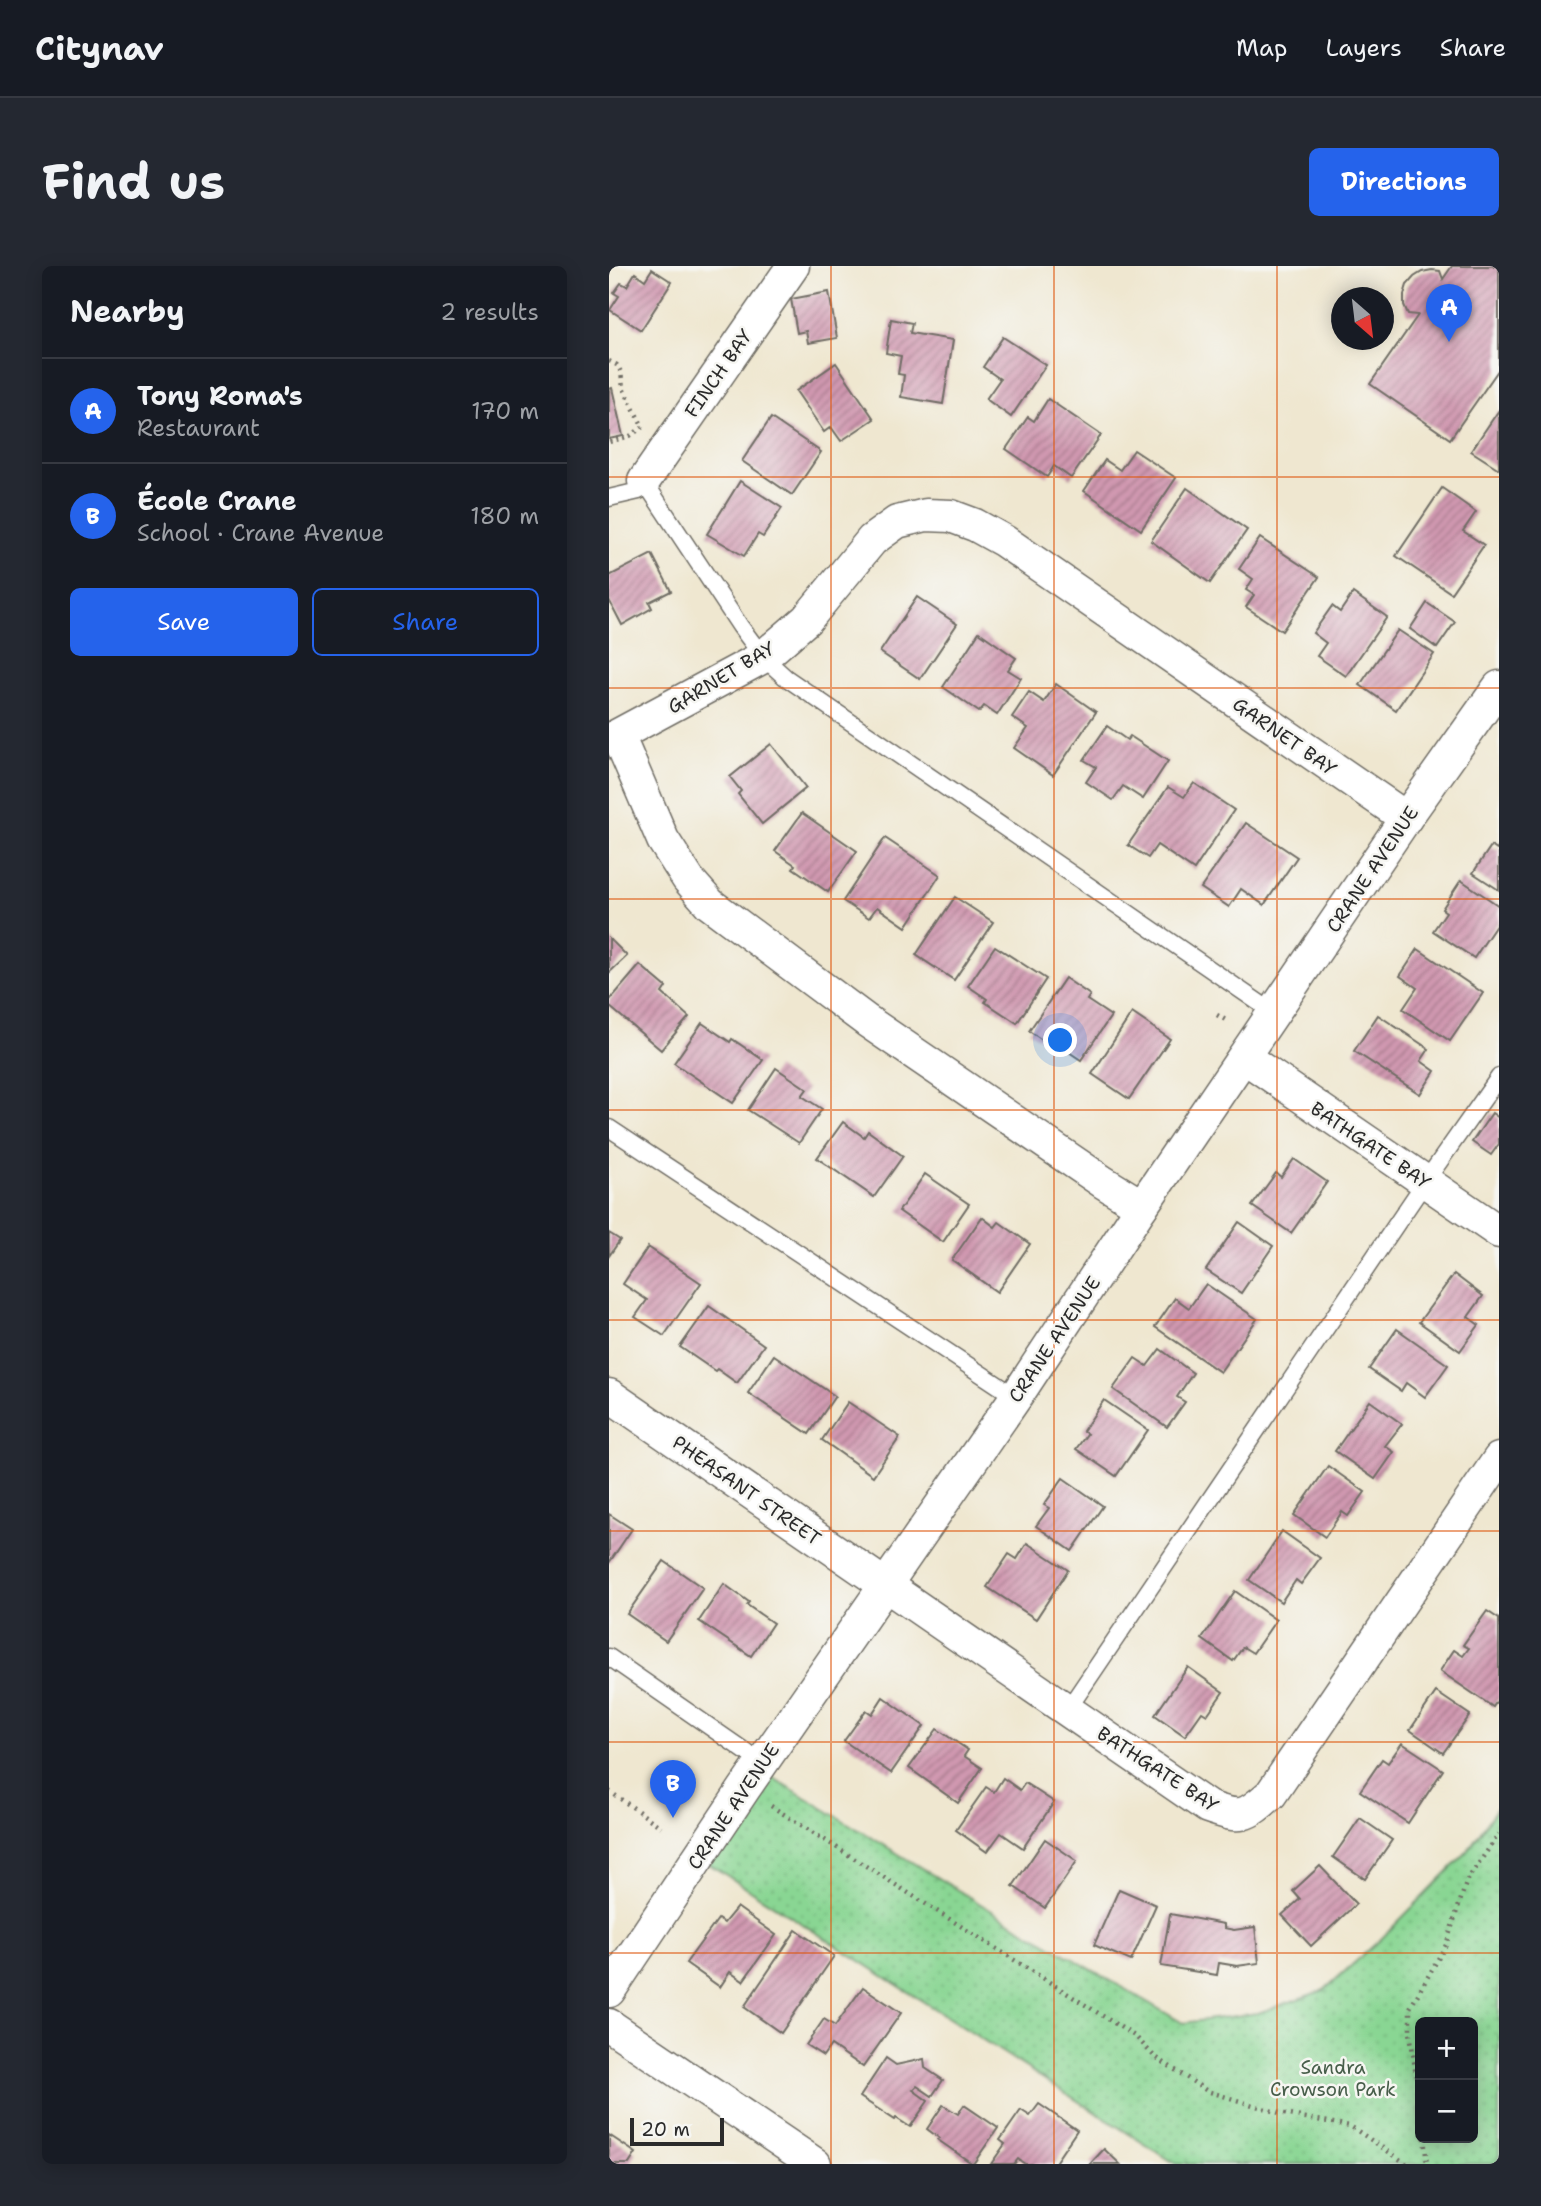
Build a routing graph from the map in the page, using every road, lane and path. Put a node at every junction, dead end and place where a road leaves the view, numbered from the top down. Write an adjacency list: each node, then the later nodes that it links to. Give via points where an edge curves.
1 (793, 266): 4 (street, FINCH BAY)
2 (609, 361): 3 (path, via 621,372 623,388 643,427)
3 (609, 442)
4 (644, 481): 5 (lane, via 639,491); 6 (lane)
5 (609, 498)
6 (763, 657): 8 (street, GARNET BAY); 9 (street, GARNET BAY, via 807,619 872,540 897,522 926,514 951,516 1004,541); 10 (lane, via 785,677)
7 (1499, 687): 9 (street, CRANE AVENUE)
8 (614, 737): 17 (street, GARNET BAY, via 663,840 710,904 867,1021)
9 (1406, 818): 10 (street, CRANE AVENUE)
10 (1274, 1013): 13 (street, CRANE AVENUE)
11 (1217, 1015): 12 (path)
12 (1233, 1025)
13 (1244, 1057): 16 (street, BATHGATE BAY); 17 (street, CRANE AVENUE)
14 (1499, 1077): 16 (lane)
15 (609, 1128): 20 (lane)
16 (1425, 1182): 18 (street, BATHGATE BAY); 24 (lane)
17 (1142, 1206): 20 (street, CRANE AVENUE)
18 (1499, 1231)
19 (609, 1395): 22 (street, PHEASANT STREET)
20 (1016, 1397): 22 (street, CRANE AVENUE)
21 (1499, 1459): 24 (street, BATHGATE BAY, via 1271,1794 1250,1812 1230,1815 1208,1807)
22 (885, 1585): 24 (street, BATHGATE BAY); 25 (street, CRANE AVENUE)
23 (609, 1657): 25 (lane)
24 (1068, 1709)
25 (762, 1763): 26 (street, CRANE AVENUE)
26 (744, 1789): 30 (street, CRANE AVENUE); 35 (path, via 1136,2037 1154,2056 1207,2091 1279,2113 1350,2126)
27 (609, 1791): 28 (path)
28 (661, 1827)
29 (1499, 1834): 32 (path, via 1467,1880 1446,1945 1410,2008)
30 (609, 1991)
31 (609, 2025): 34 (street)
32 (1417, 2080)
33 (1425, 2143): 36 (path)
34 (815, 2164)
35 (1407, 2164)
36 (1427, 2164)

